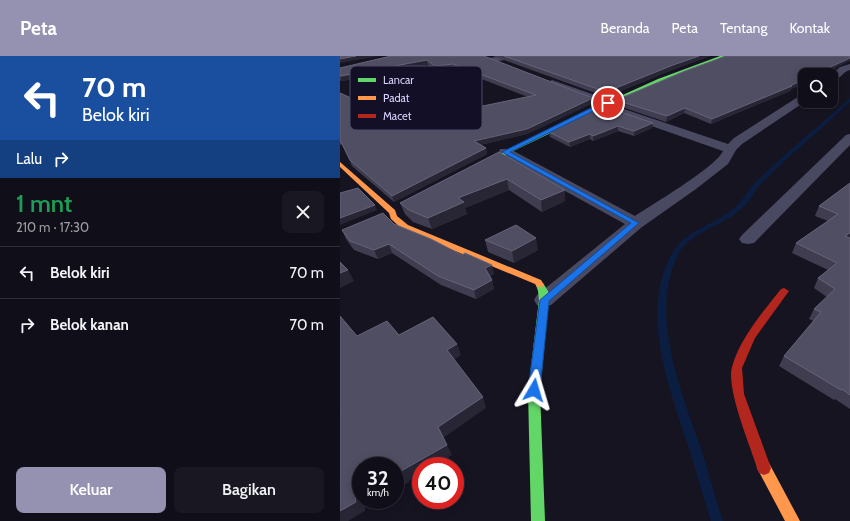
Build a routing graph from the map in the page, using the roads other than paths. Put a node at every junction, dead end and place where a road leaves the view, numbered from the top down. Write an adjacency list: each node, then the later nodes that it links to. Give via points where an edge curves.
1 (482, 56): 4 (street)
2 (512, 56): 4 (street)
3 (723, 56): 10 (street)
4 (493, 60): 5 (street)
5 (508, 66)
6 (850, 67): 7 (street)
7 (838, 74)
8 (545, 80): 10 (street)
9 (798, 102): 12 (street)
10 (605, 104): 12 (street); 13 (street)
11 (850, 138): 17 (street)
12 (730, 149): 16 (street, via 723,161)
13 (505, 152): 15 (street); 16 (street)
14 (340, 164): 19 (street, via 405,227 538,282)
15 (465, 173)
16 (636, 223): 19 (street)
17 (748, 239)
18 (784, 291): 21 (street, via 751,336 737,368 738,394 764,469)
19 (544, 300): 20 (street, via 534,390)
20 (538, 521)
21 (793, 521)

